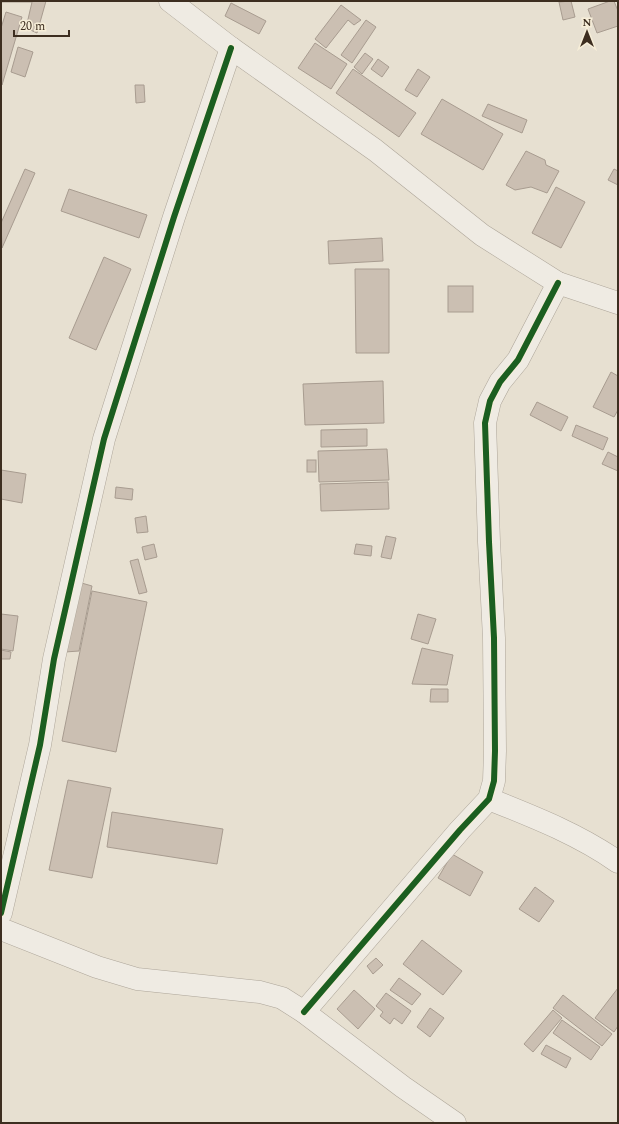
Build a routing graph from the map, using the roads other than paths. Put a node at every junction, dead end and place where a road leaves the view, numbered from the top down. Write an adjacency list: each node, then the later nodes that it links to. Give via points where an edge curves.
1 (170, 1): 2 (street)
2 (231, 48): 3 (street, via 375,150 482,235); 7 (street, via 174,217 104,439 54,658 40,745)
3 (558, 283): 4 (street); 5 (street, via 518,360 500,382 490,401 485,423 494,638 495,751 494,781)
4 (618, 304)
5 (489, 799): 6 (street, via 557,826); 9 (street)
6 (618, 862)
7 (1, 913)
8 (1, 929): 9 (street, via 97,967 137,978 260,992 282,998)
9 (304, 1012): 10 (street)
10 (455, 1123)

